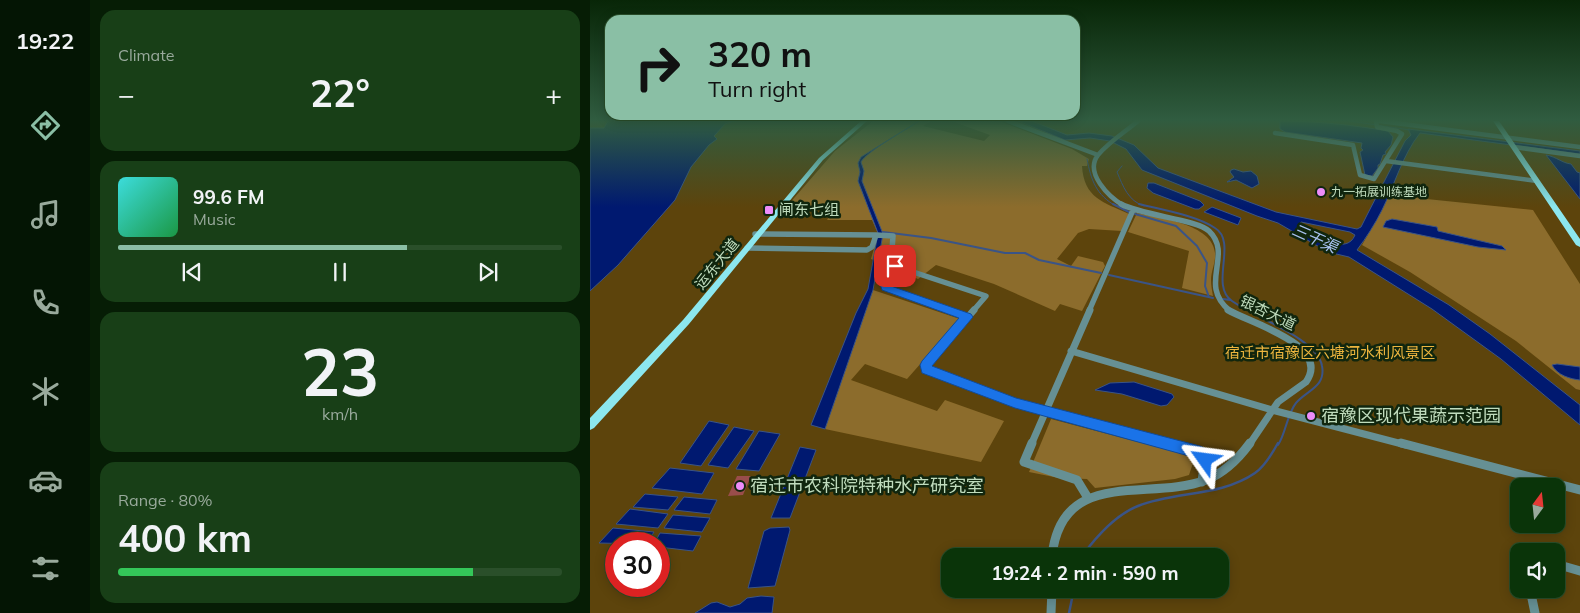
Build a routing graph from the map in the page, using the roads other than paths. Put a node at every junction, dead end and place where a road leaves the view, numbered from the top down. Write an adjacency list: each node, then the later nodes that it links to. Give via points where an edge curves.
1 (832, 150): 13 (main road, 运东大道)
2 (1084, 150): 8 (street)
3 (1105, 150): 8 (street)
4 (1354, 150): 10 (street, via 1363,177 1376,178)
5 (1394, 150): 10 (street)
6 (1516, 150): 11 (main road)
7 (1533, 150): 9 (street)
8 (1098, 155): 12 (street, 银杏大道, via 1094,163 1098,183 1108,196)
9 (1580, 156)
10 (1388, 161): 11 (street)
11 (1537, 181): 15 (main road)
12 (1133, 210): 19 (street); 21 (street, 银杏大道, via 1207,230 1218,241 1220,249 1215,288 1224,307 1236,316 1281,334 1304,349 1312,369 1308,380 1278,400)
13 (756, 234): 14 (street); 16 (main road, 运东大道); 22 (main road, 运东大道, via 683,321)
14 (876, 235): 16 (street, via 872,247 867,250); 17 (street, via 893,236 891,263)
15 (1580, 245)
16 (747, 248): 23 (main road, 运东大道, via 686,322)
17 (898, 267): 18 (street, via 885,284 886,288); 18 (street, via 986,296)
18 (967, 317): 20 (street, via 925,368 1015,403)
19 (1071, 351): 20 (street); 21 (street)
20 (1046, 410): 24 (street, via 1200,452 1205,457); 26 (street, via 1024,462 1077,480)
21 (1274, 410): 24 (street, 银杏大道, via 1254,439 1225,471); 25 (street)
22 (590, 418)
23 (590, 425)
24 (1202, 482): 26 (street, 银杏大道, via 1109,492)
25 (1580, 490)
26 (1088, 498): 27 (street, 银杏大道, via 1068,511 1057,531)
27 (1054, 548)
28 (1565, 567): 29 (street)
29 (1580, 571)
30 (1052, 598): 32 (street)
31 (1532, 598): 33 (street)
32 (1051, 613)
33 (1535, 613)

